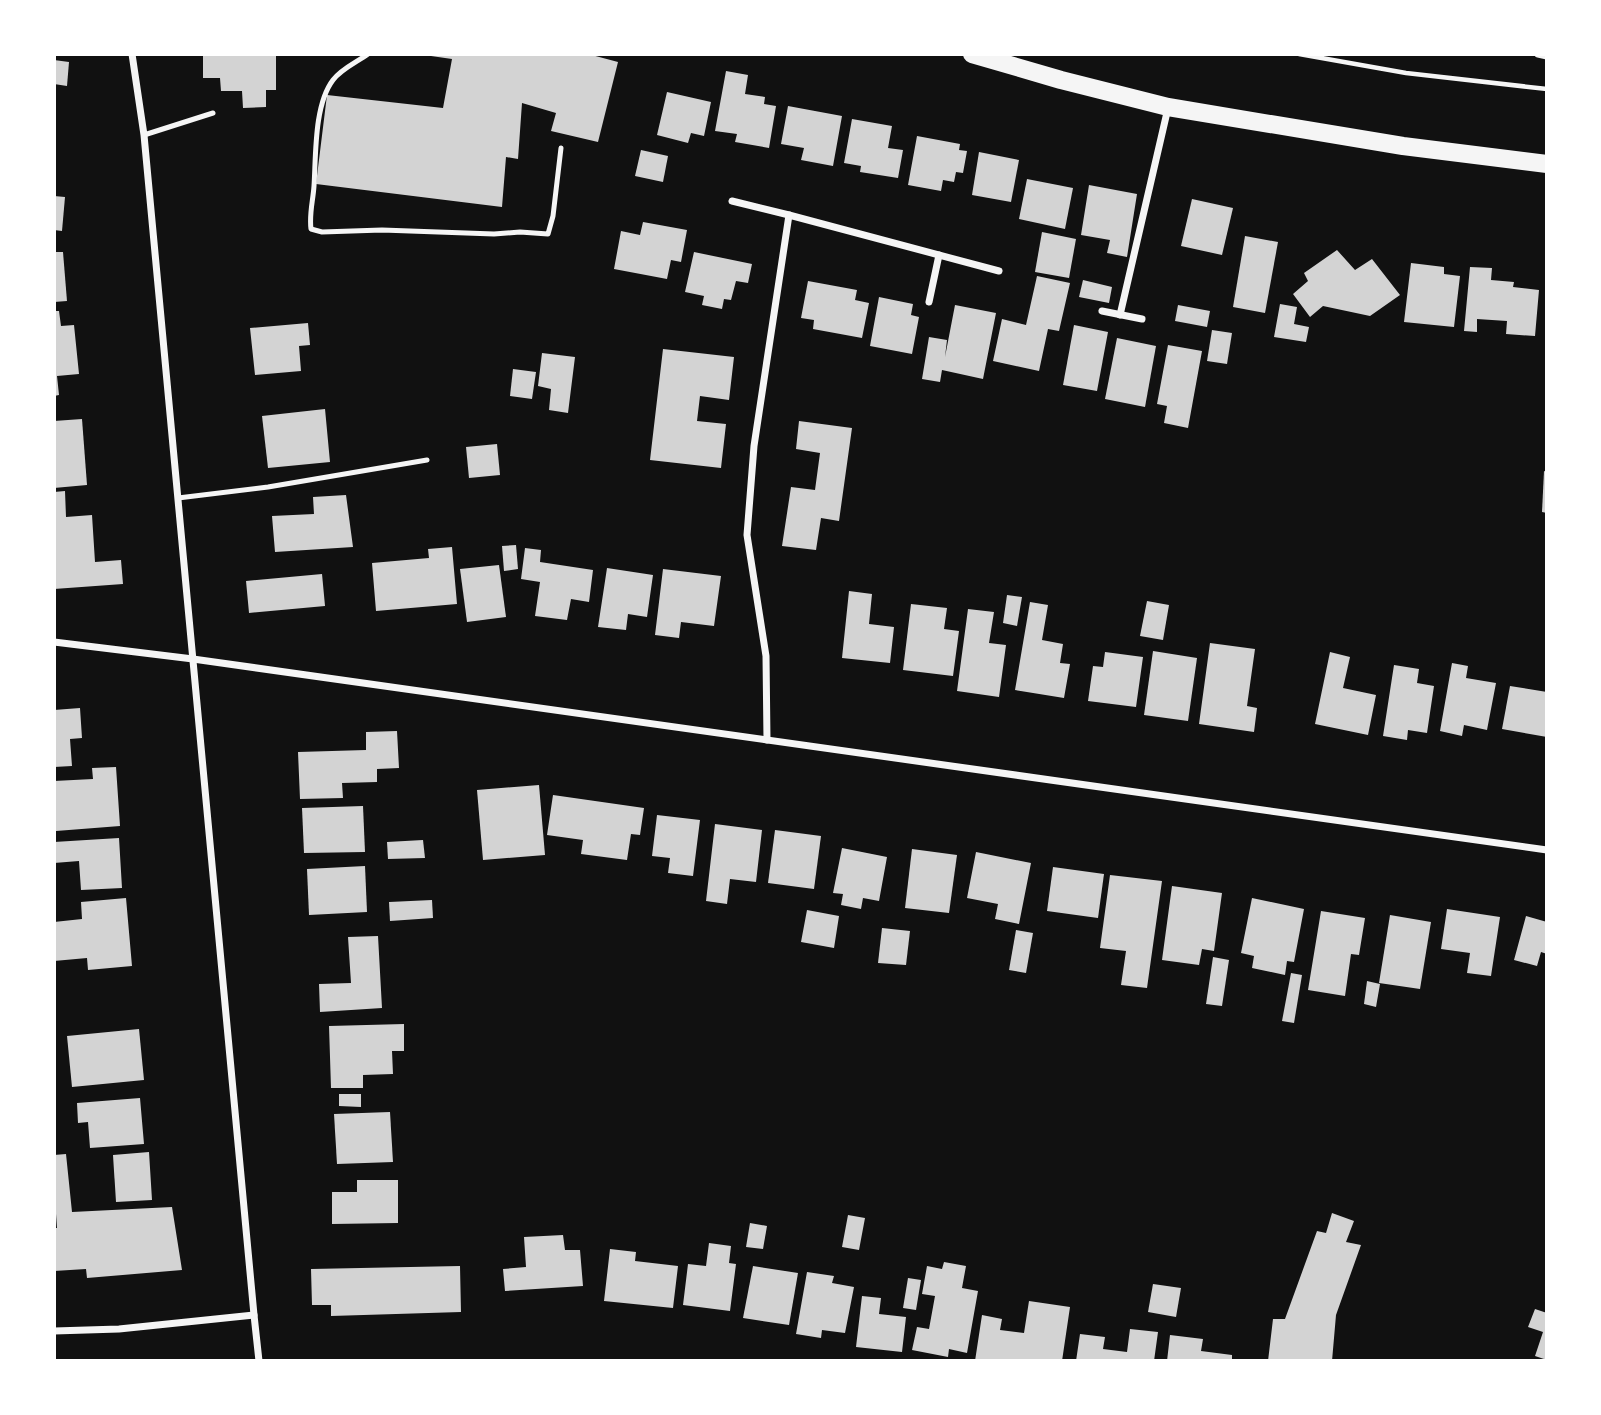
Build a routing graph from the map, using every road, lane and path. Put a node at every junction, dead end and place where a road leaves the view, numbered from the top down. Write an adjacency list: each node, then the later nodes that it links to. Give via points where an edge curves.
1 (132, 54): 10 (street)
2 (368, 54): 11 (lane, via 335,77 321,103 309,218 312,229 548,234)
3 (972, 54): 8 (main road)
4 (1299, 54): 7 (path)
5 (1538, 54): 6 (street)
6 (1547, 56)
7 (1547, 89)
8 (1168, 107): 12 (main road, via 1402,146); 19 (street)
9 (213, 113): 10 (lane)
10 (144, 135): 22 (street)
11 (561, 148)
12 (1547, 164)
13 (732, 201): 14 (street)
14 (789, 215): 15 (street); 25 (street, via 754,446 747,534 766,656)
15 (939, 255): 16 (street); 17 (street)
16 (999, 271)
17 (929, 303)
18 (1102, 311): 19 (street)
19 (1121, 315): 20 (street)
20 (1142, 319)
21 (427, 460): 22 (lane)
22 (178, 498): 24 (street)
23 (54, 642): 24 (street)
24 (193, 659): 25 (street); 27 (street)
25 (766, 740): 26 (street)
26 (1547, 850)
27 (254, 1315): 28 (street); 29 (street)
28 (54, 1331)
29 (259, 1361)

